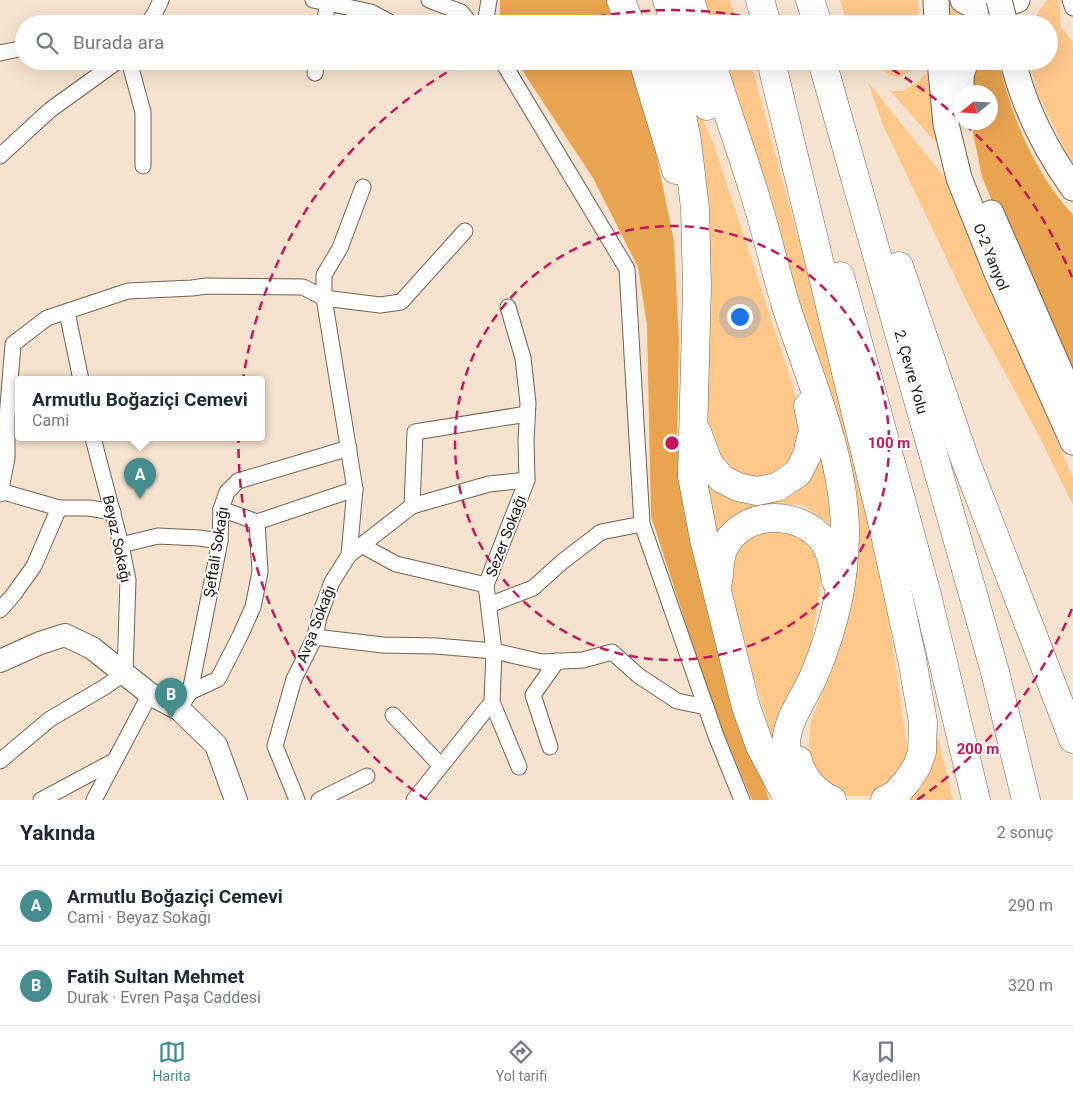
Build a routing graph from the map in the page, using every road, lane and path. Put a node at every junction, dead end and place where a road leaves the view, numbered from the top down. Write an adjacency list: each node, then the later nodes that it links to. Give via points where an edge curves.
1 (161, 0): 19 (street)
2 (312, 0): 17 (street)
3 (429, 0): 22 (street)
4 (489, 0): 23 (street)
5 (621, 0): 24 (highway)
6 (647, 0): 25 (highway)
7 (667, 0): 26 (highway)
8 (690, 0): 27 (highway)
9 (758, 0): 28 (highway); 29 (highway)
10 (805, 0): 30 (highway)
11 (810, 0): 31 (highway)
12 (936, 0): 32 (main road)
13 (963, 0): 15 (main road, via 972,5 992,7)
14 (1000, 0): 33 (main road, bridge)
15 (1018, 0): 34 (main road)
16 (1070, 0): 18 (street)
17 (328, 3): 20 (street); 21 (street)
18 (1073, 8)
19 (155, 15)
20 (326, 15)
21 (376, 15)
22 (464, 15)
23 (487, 15)
24 (627, 15)
25 (653, 15)
26 (673, 15)
27 (695, 15)
28 (760, 15)
29 (764, 15)
30 (809, 15)
31 (815, 15)
32 (937, 15)
33 (1003, 15)
34 (1004, 15)
35 (15, 50): 36 (street)
36 (0, 52)
37 (106, 70): 53 (street, via 50,110)
38 (131, 70): 54 (street, via 143,112)
39 (507, 70): 79 (street, via 626,269)
40 (646, 70): 58 (highway, via 684,196)
41 (671, 70): 58 (highway, via 687,140 695,208)
42 (694, 70): 59 (highway)
43 (714, 70): 59 (highway)
44 (773, 70): 119 (highway, via 884,530 922,722 922,752 917,766 896,794)
45 (781, 70): 120 (highway, via 885,438)
46 (825, 70): 121 (highway, 2. Çevre Yolu, via 995,672)
47 (833, 70): 100 (highway, via 964,457)
48 (941, 70): 69 (main road, O-2 Yanyol, via 946,124 959,178 997,273)
49 (963, 70): 51 (main road)
50 (1016, 70): 56 (main road, via 1040,134)
51 (961, 85)
52 (965, 130): 65 (main road, via 977,178)
53 (0, 156)
54 (144, 166)
55 (363, 187): 60 (street, Avşa Sokağı, via 340,248 324,275)
56 (1073, 188)
57 (465, 231): 60 (street, via 401,302 380,304)
58 (696, 254): 67 (highway)
59 (774, 264): 61 (highway)
60 (324, 298): 63 (street, via 303,287 206,286 128,291); 70 (street, Avşa Sokağı)
61 (786, 303): 67 (highway, via 813,430 807,455 798,473 777,487 757,491 722,479 708,464); 88 (highway, via 826,426 842,488 844,568)
62 (508, 307): 66 (street, Sezer Sokağı, via 523,358 528,403)
63 (67, 312): 64 (street); 73 (street, via 47,318 13,344 7,458)
64 (80, 376)
65 (1073, 401)
66 (526, 414): 71 (street, Sezer Sokağı); 74 (street, via 415,432)
67 (693, 419): 85 (highway, via 692,476)
68 (94, 441): 77 (street, Beyaz Sokağı)
69 (1073, 442)
70 (349, 448): 72 (street, Avşa Sokağı); 76 (street, Şeftali Sokağı, via 238,481 227,492)
71 (527, 480): 74 (street, via 489,484); 84 (street, Sezer Sokağı)
72 (355, 489): 78 (street); 83 (street, Avşa Sokağı)
73 (0, 492): 75 (street)
74 (412, 506): 82 (street)
75 (59, 508): 77 (street); 87 (street, via 34,566)
76 (222, 509): 78 (street); 80 (street, Şeftali Sokağı)
77 (113, 512): 81 (street, Beyaz Sokağı)
78 (257, 522): 96 (street, via 260,572 253,607 218,679)
79 (642, 524): 86 (street, via 601,532 533,588); 98 (street)
80 (220, 541): 81 (street, via 158,536); 96 (street, Şeftali Sokağı)
81 (121, 545): 93 (street, Beyaz Sokağı, via 128,580)
82 (363, 546): 83 (street); 84 (street, via 396,564)
83 (349, 555): 89 (street, Avşa Sokağı, via 332,582)
84 (486, 585): 86 (street, Sezer Sokağı)
85 (717, 590): 88 (highway, via 723,551 738,530 760,519 781,518 798,522 817,533 832,556 836,584); 101 (highway, via 746,707)
86 (489, 604): 90 (street, Sezer Sokağı)
87 (0, 610)
88 (834, 612): 95 (highway, via 824,652)
89 (315, 637): 90 (street, via 383,645); 111 (street, Avşa Sokağı, via 294,679 275,746)
90 (494, 651): 92 (street, via 542,662); 97 (street, Sezer Sokağı)
91 (0, 661): 93 (main road, via 65,635 92,648)
92 (558, 661): 98 (street, via 584,660 612,652 639,676 677,701); 102 (street, via 533,695)
93 (125, 673): 94 (main road); 103 (street, via 50,719)
94 (150, 694): 96 (main road); 104 (street)
95 (804, 695): 117 (highway, via 790,725 786,744 789,766); 118 (highway, via 794,741 799,765 811,784)
96 (184, 700): 110 (main road, via 216,745)
97 (492, 702): 105 (street); 106 (street)
98 (706, 707): 114 (street)
99 (393, 715): 105 (street)
100 (1073, 738)
101 (760, 746): 115 (main road); 116 (highway)
102 (550, 747)
103 (0, 760)
104 (114, 760): 108 (street); 109 (street)
105 (440, 765): 113 (street)
106 (519, 767)
107 (367, 776): 112 (street)
108 (40, 800)
109 (94, 800)
110 (236, 800)
111 (297, 800)
112 (319, 800)
113 (414, 800)
114 (742, 800)
115 (777, 800)
116 (788, 800)
117 (801, 800)
118 (832, 800)
119 (885, 800)
120 (976, 800)
121 (1026, 800)

